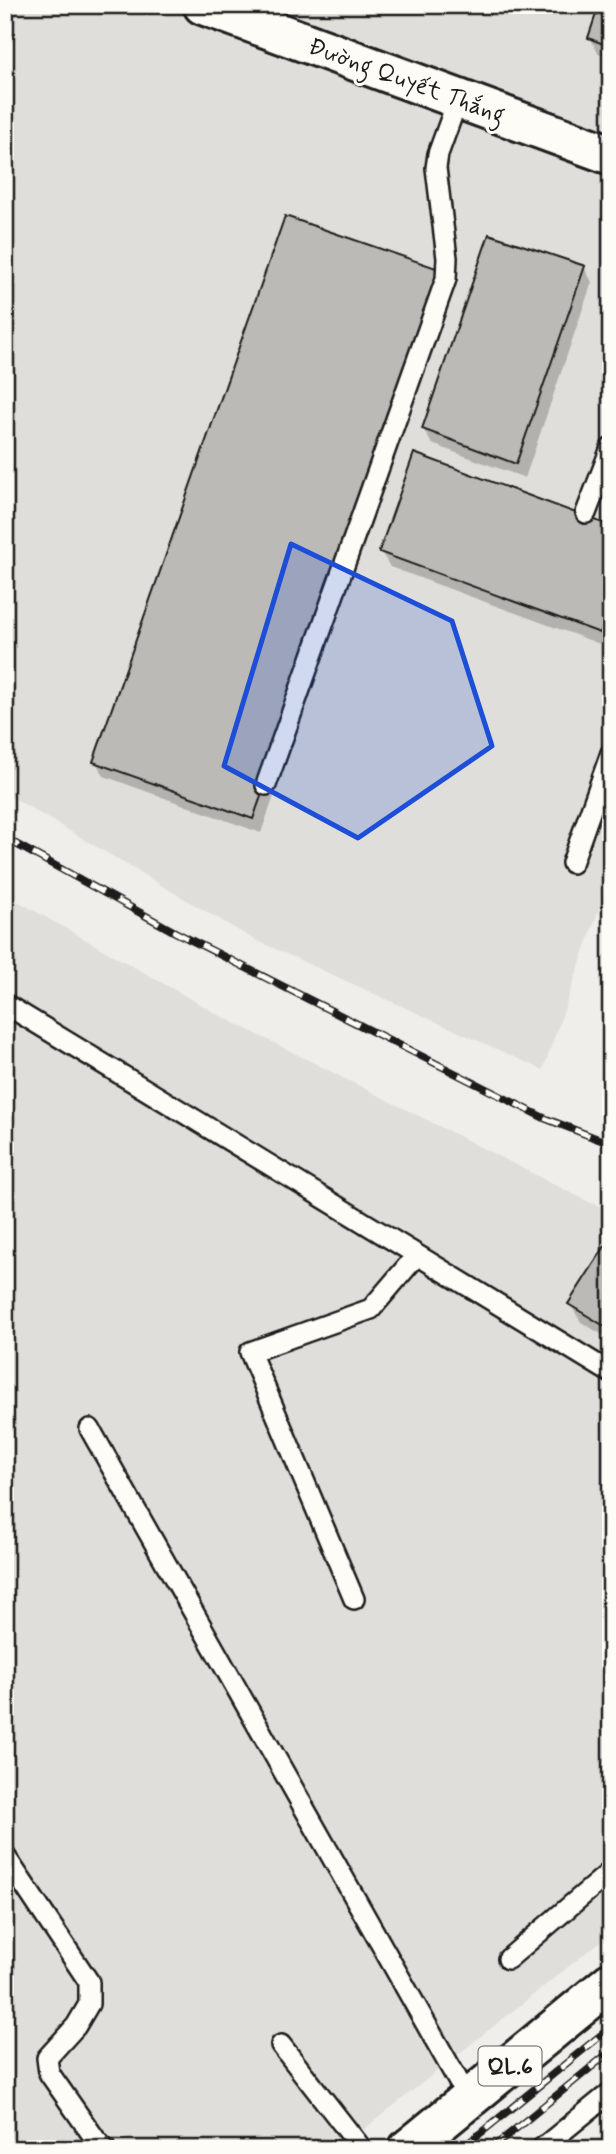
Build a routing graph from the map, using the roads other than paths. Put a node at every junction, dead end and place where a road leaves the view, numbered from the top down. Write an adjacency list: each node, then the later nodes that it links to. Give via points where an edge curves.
1 (203, 5): 2 (main road, Đường Quyết Thắng)
2 (270, 17): 3 (main road, Đường Quyết Thắng)
3 (458, 99): 4 (main road, Đường Quyết Thắng); 8 (lane, via 436,168 446,279)
4 (611, 155)
5 (611, 448): 6 (lane)
6 (586, 513)
7 (611, 753): 9 (lane)
8 (266, 785)
9 (572, 863)
10 (5, 1004): 11 (lane)
11 (418, 1255): 12 (lane); 14 (lane, via 371,1309 250,1352)
12 (611, 1373)
13 (90, 1429): 21 (lane)
14 (354, 1599)
15 (5, 1857): 22 (lane, via 89,1982 89,2004 47,2058 49,2073)
16 (611, 1871): 17 (lane)
17 (508, 1959)
18 (611, 1982): 21 (main road, QL.6)
19 (281, 2045): 23 (lane)
20 (611, 2092): 25 (lane)
21 (469, 2100): 24 (main road, QL.6)
22 (105, 2149)
23 (362, 2149)
24 (408, 2149)
25 (541, 2149)

